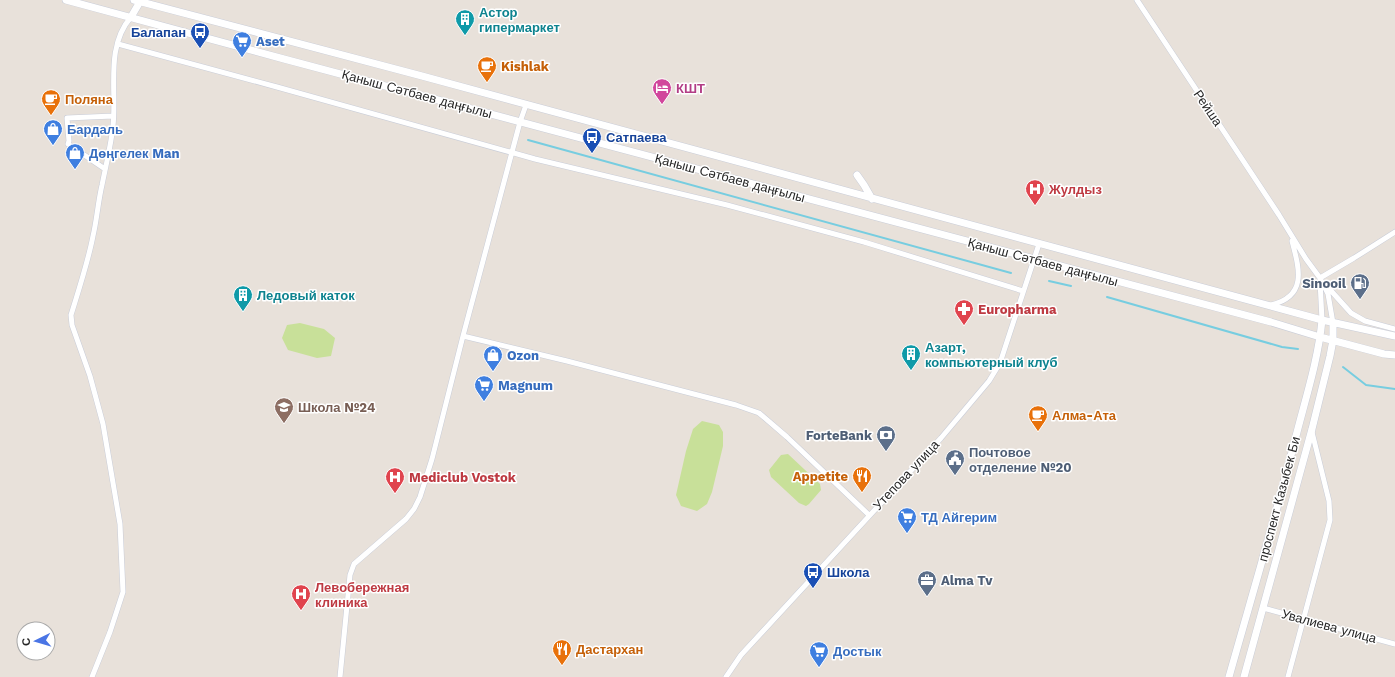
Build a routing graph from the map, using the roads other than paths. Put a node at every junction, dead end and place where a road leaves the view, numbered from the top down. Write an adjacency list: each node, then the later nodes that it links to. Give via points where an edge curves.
1 (66, 0): 4 (main road, Қаныш Сәтбаев даңғылы)
2 (1137, 0): 14 (street, Рейша, via 1280,215)
3 (138, 1): 4 (main road); 6 (main road, Қаныш Сәтбаев даңғылы)
4 (131, 18): 5 (street, via 124,25); 8 (main road, Қаныш Сәтбаев даңғылы)
5 (118, 44): 7 (street, via 113,68); 9 (street)
6 (526, 105): 8 (street); 12 (main road, Қаныш Сәтбаев даңғылы)
7 (113, 116): 10 (street); 10 (street, via 67,118 68,144)
8 (520, 122): 9 (street); 16 (main road, Қаныш Сәтбаев даңғылы)
9 (512, 153): 18 (street, via 727,205 841,236); 23 (street)
10 (106, 169): 33 (street, via 93,237 71,315 103,424 120,524 123,592)
11 (857, 175): 12 (main road)
12 (872, 199): 15 (main road, Қаныш Сәтбаев даңғылы)
13 (1395, 232): 17 (street)
14 (1290, 234): 17 (street); 19 (street, via 1299,267 1299,278 1288,298)
15 (1038, 244): 16 (street, Утепова улица); 19 (main road, Қаныш Сәтбаев даңғылы)
16 (1033, 259): 18 (street, Утепова улица); 25 (main road, Қаныш Сәтбаев даңғылы)
17 (1320, 278): 20 (street); 21 (street, via 1328,294); 22 (street, via 1352,313 1365,321)
18 (1023, 291): 29 (street, Утепова улица, via 1000,363 990,381)
19 (1270, 306): 20 (main road, Қаныш Сәтбаев даңғылы)
20 (1322, 320): 21 (main road, Қаныш Сәтбаев даңғылы); 25 (main road, проспект Казыбек Би)
21 (1333, 322): 24 (main road, Қаныш Сәтбаев даңғылы); 26 (main road, проспект Казыбек Би)
22 (1395, 329)
23 (464, 336): 29 (street, via 702,396 759,413); 34 (street, via 420,497 406,518 354,564 350,575)
24 (1395, 336)
25 (1320, 337): 26 (main road, Қаныш Сәтбаев даңғылы); 36 (main road, проспект Казыбек Би, via 1279,501)
26 (1333, 340): 27 (main road, Қаныш Сәтбаев даңғылы); 28 (main road, проспект Казыбек Би)
27 (1395, 355)
28 (1312, 429): 30 (main road, проспект Казыбек Би); 31 (street, via 1329,501 1330,520)
29 (869, 515): 35 (street, Утепова улица, via 741,655)
30 (1263, 608): 31 (street, Увалиева улица); 37 (main road, проспект Казыбек Би)
31 (1304, 620): 32 (street, Увалиева улица); 38 (street)
32 (1395, 644)
33 (92, 677)
34 (340, 677)
35 (726, 677)
36 (1229, 677)
37 (1244, 677)
38 (1288, 677)

